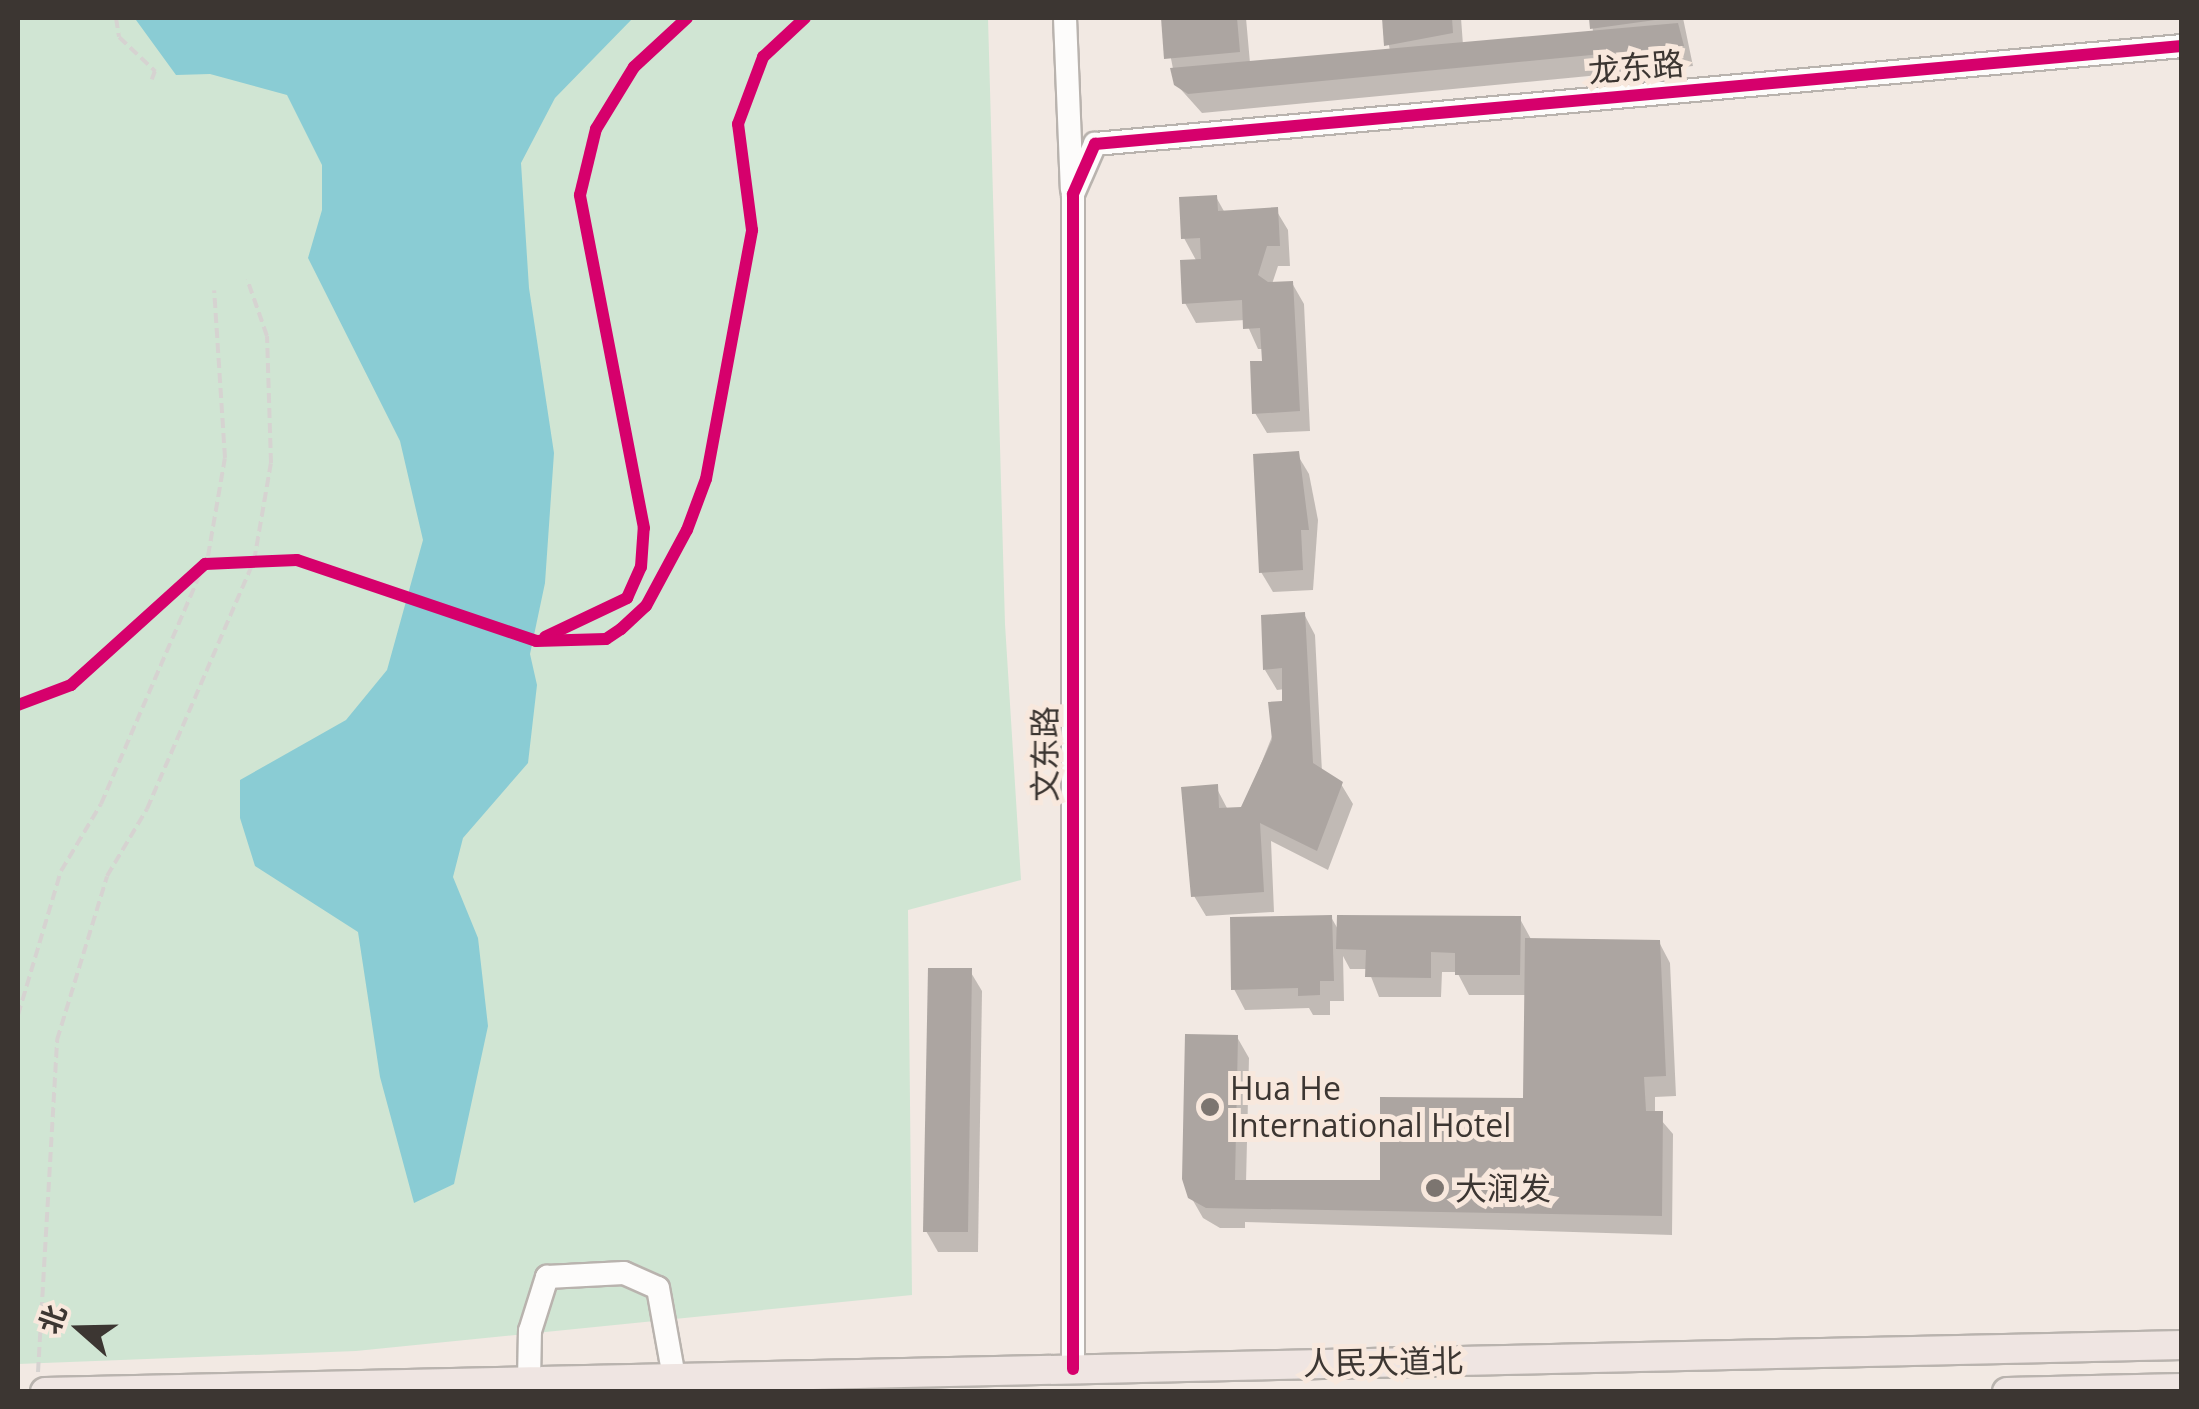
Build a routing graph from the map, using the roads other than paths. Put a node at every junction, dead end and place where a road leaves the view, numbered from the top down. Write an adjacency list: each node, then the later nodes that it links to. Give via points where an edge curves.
1 (1065, 18): 4 (street, 文东路)
2 (2182, 46): 3 (street, 龙东路)
3 (1095, 144): 4 (street, 文东路)
4 (1073, 198): 6 (street, 文东路)
5 (2182, 1345): 6 (main road, 人民大道北)
6 (1073, 1368): 7 (main road, 人民大道北)
7 (674, 1377): 8 (main road, 人民大道北); 8 (street, via 658,1288 624,1274 547,1277 530,1330)
8 (529, 1381): 9 (main road, 人民大道北)
9 (41, 1383)
10 (2182, 1388): 11 (main road)
11 (2007, 1392)

